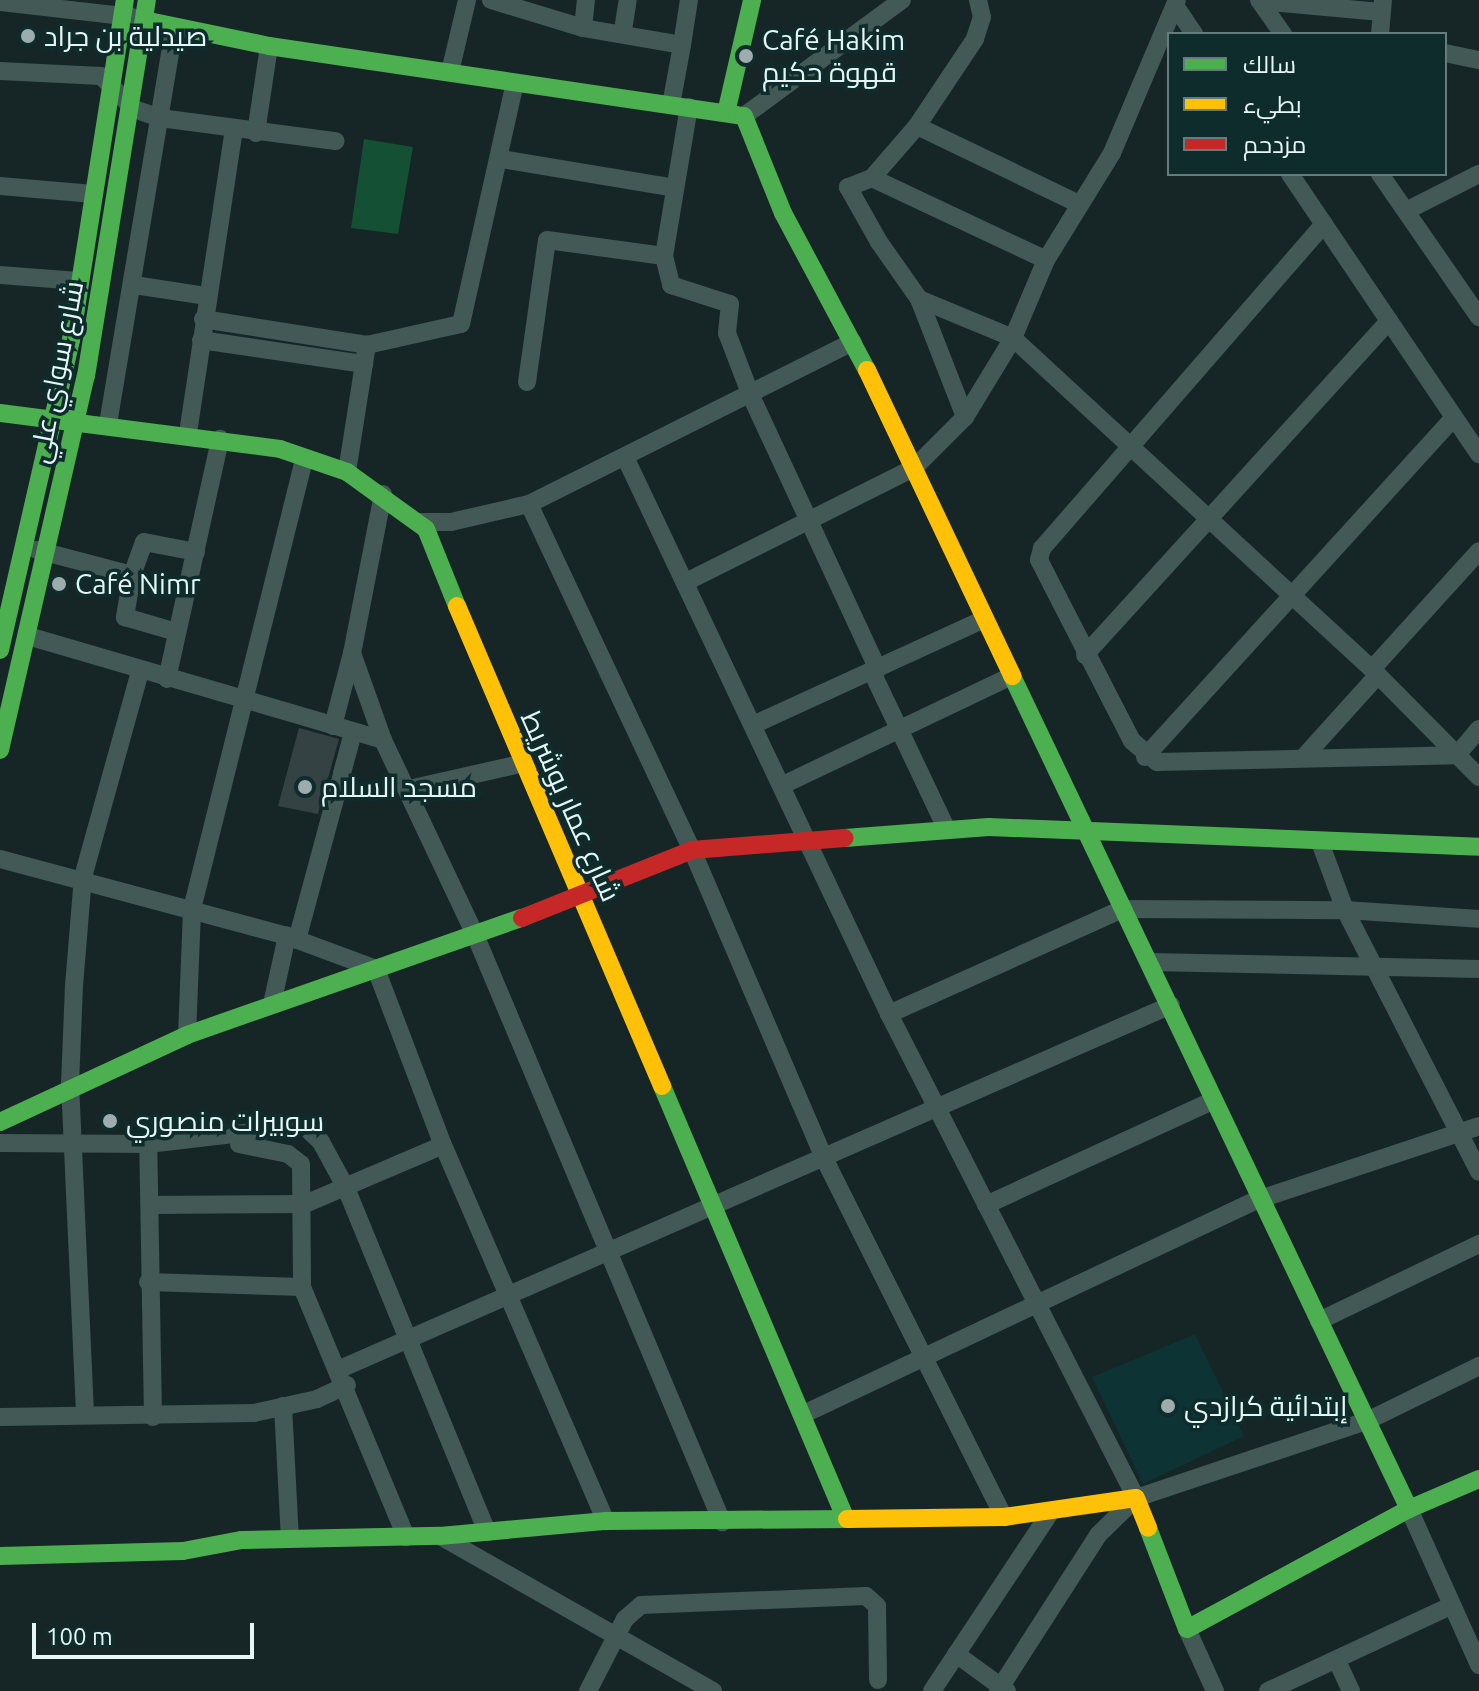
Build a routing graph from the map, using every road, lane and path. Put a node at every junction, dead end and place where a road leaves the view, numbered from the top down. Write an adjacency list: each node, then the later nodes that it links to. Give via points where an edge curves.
1 (8, 0): 12 (street); 15 (street)
2 (147, 0): 16 (street, شارع سواي علي)
3 (467, 0): 28 (street)
4 (491, 0): 17 (street)
5 (586, 0): 17 (street)
6 (628, 0): 19 (street)
7 (689, 0): 23 (street)
8 (752, 0): 33 (street)
9 (902, 0): 33 (street)
10 (978, 0): 35 (street, via 982,17 975,39)
11 (1260, 0): 14 (street); 21 (street)
12 (0, 2)
13 (1177, 5): 20 (street); 47 (street, via 1112,153)
14 (1382, 6): 22 (street)
15 (124, 7): 16 (street); 30 (street, شارع سواي علي)
16 (144, 20): 18 (street); 32 (street, شارع سواي علي)
17 (583, 28): 19 (street)
18 (174, 30): 24 (street); 34 (street)
19 (623, 30): 23 (street)
20 (1193, 32)
21 (1282, 32)
22 (1380, 32)
23 (682, 45): 31 (street)
24 (269, 46): 28 (street); 37 (street)
25 (1447, 53): 26 (street)
26 (1479, 60)
27 (0, 71): 30 (street, via 101,76)
28 (450, 72): 29 (street)
29 (515, 83): 31 (street); 39 (street)
30 (115, 91): 32 (street); 46 (street, شارع سواي علي)
31 (680, 106): 33 (street); 45 (street)
32 (134, 109): 34 (street); 71 (street, شارع سواي علي)
33 (735, 114): 62 (street)
34 (160, 118): 36 (street); 54 (street)
35 (917, 126): 43 (street); 47 (street)
36 (234, 130): 37 (street); 55 (street)
37 (256, 133): 38 (street)
38 (335, 141)
39 (502, 159): 45 (street); 63 (street, via 461,324)
40 (1479, 174): 48 (street)
41 (1291, 176): 49 (street)
42 (1381, 176): 48 (street)
43 (872, 178): 51 (street); 56 (street, via 848,187)
44 (0, 186): 46 (street)
45 (675, 188): 50 (street)
46 (94, 194): 53 (street, شارع سواي علي)
47 (1079, 204): 51 (street)
48 (1406, 211): 57 (street)
49 (1324, 224): 59 (street); 75 (street)
50 (664, 256): 65 (street, via 547,240); 66 (street, via 671,285 730,304 727,333)
51 (1046, 260): 60 (street)
52 (0, 275): 53 (street)
53 (79, 281): 68 (street, شارع سواي علي)
54 (134, 285): 55 (street); 72 (street)
55 (207, 296): 58 (street)
56 (919, 299): 60 (street); 69 (street)
57 (1477, 309)
58 (203, 319): 61 (street); 63 (street)
59 (1389, 321): 70 (street); 83 (street)
60 (1013, 338): 69 (street); 75 (street)
61 (201, 340): 64 (street); 73 (street)
62 (853, 342): 66 (street); 79 (street)
63 (367, 345): 64 (street)
64 (364, 364): 80 (street)
65 (527, 382)
66 (751, 396): 77 (street); 85 (street)
67 (0, 413): 68 (street, شارع عمار بوشريط)
68 (55, 416): 71 (street, شارع عمار بوشريط); 86 (street, شارع سواي علي)
69 (965, 417): 79 (street)
70 (1453, 418): 76 (street); 92 (street)
71 (76, 422): 72 (street, شارع عمار بوشريط); 87 (street, شارع سواي علي)
72 (108, 424): 73 (street, شارع عمار بوشريط)
73 (188, 433): 74 (street, شارع عمار بوشريط)
74 (220, 439): 78 (street, شارع عمار بوشريط); 89 (street)
75 (1130, 445): 83 (street); 98 (street, via 1039,554)
76 (1479, 454)
77 (626, 459): 82 (street); 91 (street)
78 (304, 460): 80 (street, شارع عمار بوشريط); 104 (street)
79 (914, 468): 85 (street); 93 (street)
80 (347, 472): 81 (street, شارع عمار بوشريط)
81 (383, 494): 84 (street, شارع عمار بوشريط); 97 (street)
82 (529, 504): 84 (street, via 451,522); 124 (street)
83 (1213, 519): 92 (street); 98 (street)
84 (417, 522): 115 (street, شارع عمار بوشريط, via 426,529)
85 (810, 522): 91 (street); 100 (street)
86 (26, 549): 87 (street); 96 (street, شارع سواي علي)
87 (49, 551): 90 (street); 95 (street, شارع سواي علي)
88 (1479, 551): 101 (street)
89 (196, 552): 90 (street, via 144,542); 94 (street)
90 (132, 575): 94 (street, via 125,617)
91 (686, 582): 105 (street)
92 (1291, 595): 101 (street); 113 (street)
93 (984, 619): 100 (street); 102 (street)
94 (176, 632): 103 (street)
95 (28, 636): 99 (street); 111 (street, شارع سواي علي)
96 (0, 650)
97 (352, 653): 106 (street); 110 (street)
98 (1085, 655): 113 (street)
99 (140, 671): 103 (street); 126 (street)
100 (875, 671): 105 (street); 108 (street)
101 (1375, 672): 112 (street); 114 (street)
102 (1011, 676): 108 (street); 120 (street)
103 (167, 679): 104 (street)
104 (247, 700): 106 (street); 128 (street)
105 (755, 724): 117 (street)
106 (333, 726): 109 (street)
107 (1479, 729): 112 (street)
108 (899, 730): 117 (street); 119 (street)
109 (353, 732): 110 (street); 133 (street)
110 (383, 740): 118 (street)
111 (0, 750)
112 (1457, 755): 114 (street); 116 (street)
113 (1145, 757): 114 (street, via 1157,762)
114 (1303, 758)
115 (520, 764): 118 (street); 127 (street, شارع عمار بوشريط)
116 (1479, 777)
117 (785, 784): 121 (street)
118 (409, 789): 132 (street)
119 (946, 828): 120 (street); 121 (street)
120 (1090, 834): 122 (street); 129 (street)
121 (806, 840): 124 (street); 140 (street)
122 (1321, 845): 123 (street); 130 (street)
123 (1479, 847)
124 (692, 850): 127 (street); 154 (street)
125 (0, 859): 126 (street)
126 (83, 877): 128 (street); 142 (street)
127 (580, 896): 132 (street); 159 (street, شارع عمار بوشريط)
128 (192, 909): 133 (street); 141 (street)
129 (1123, 909): 130 (street); 134 (street); 140 (street)
130 (1345, 910): 131 (street); 135 (street)
131 (1479, 919)
132 (476, 937): 136 (street); 164 (street)
133 (292, 938): 136 (street); 138 (street)
134 (1150, 962): 135 (street); 139 (street)
135 (1375, 968): 137 (street); 148 (street)
136 (376, 969): 138 (street); 152 (street)
137 (1479, 969)
138 (272, 1004): 141 (street)
139 (1171, 1005): 143 (street); 144 (street)
140 (889, 1014): 144 (street)
141 (187, 1035): 142 (street)
142 (70, 1085): 145 (street); 153 (street)
143 (1210, 1102): 158 (street); 162 (street)
144 (933, 1104): 154 (street); 162 (street)
145 (0, 1122)
146 (304, 1126): 149 (street); 155 (street); 157 (street, via 321,1142)
147 (1479, 1126): 148 (street)
148 (1460, 1136): 156 (street); 158 (street)
149 (200, 1141): 151 (street); 155 (street)
150 (0, 1143): 153 (street)
151 (148, 1144): 153 (street); 161 (street)
152 (443, 1145): 157 (street); 167 (street)
153 (77, 1146): 175 (street)
154 (823, 1156): 159 (street); 171 (street)
155 (294, 1157): 160 (street)
156 (1479, 1172)
157 (346, 1188): 160 (street); 170 (street)
158 (1257, 1200): 168 (street); 169 (street)
159 (714, 1203): 164 (street); 176 (street, شارع عمار بوشريط)
160 (305, 1204): 161 (street); 166 (street)
161 (151, 1205): 165 (street)
162 (986, 1205): 168 (street)
163 (1479, 1244): 169 (street)
164 (610, 1249): 167 (street); 187 (street)
165 (148, 1282): 166 (street); 178 (street)
166 (302, 1287): 173 (street)
167 (505, 1294): 170 (street); 186 (street)
168 (1040, 1307): 171 (street); 181 (street)
169 (1319, 1321): 179 (street)
170 (408, 1339): 173 (street); 188 (street)
171 (926, 1360): 176 (street); 184 (street)
172 (1479, 1366): 179 (street)
173 (343, 1377): 174 (street); 190 (street)
174 (283, 1406): 178 (street); 191 (street)
175 (85, 1413): 177 (street); 178 (street)
176 (806, 1413): 185 (street, شارع عمار بوشريط)
177 (0, 1417)
178 (153, 1417)
179 (1369, 1420): 181 (street); 182 (street)
180 (1479, 1479): 182 (street)
181 (1136, 1498): 183 (street); 194 (street); 200 (street, via 1098,1535)
182 (1409, 1509): 193 (street); 194 (street)
183 (1050, 1513): 184 (street); 196 (street)
184 (1004, 1517): 185 (street)
185 (846, 1519): 187 (street)
186 (606, 1521): 187 (street); 188 (street)
187 (722, 1522)
188 (487, 1532): 189 (street)
189 (440, 1536): 190 (street); 195 (street)
190 (406, 1537): 191 (street)
191 (290, 1538): 192 (street, via 183,1551)
192 (0, 1556)
193 (1450, 1606): 197 (street); 198 (street)
194 (1187, 1629): 201 (street)
195 (615, 1636): 199 (street, via 641,1605 866,1596 878,1616); 202 (street); 203 (street)
196 (956, 1654): 200 (street); 204 (street)
197 (1338, 1663): 205 (street); 206 (street)
198 (1479, 1665)
199 (878, 1680)
200 (1002, 1690)
201 (1213, 1690)
202 (588, 1691)
203 (713, 1691)
204 (932, 1691)
205 (1268, 1691)
206 (1351, 1691)

